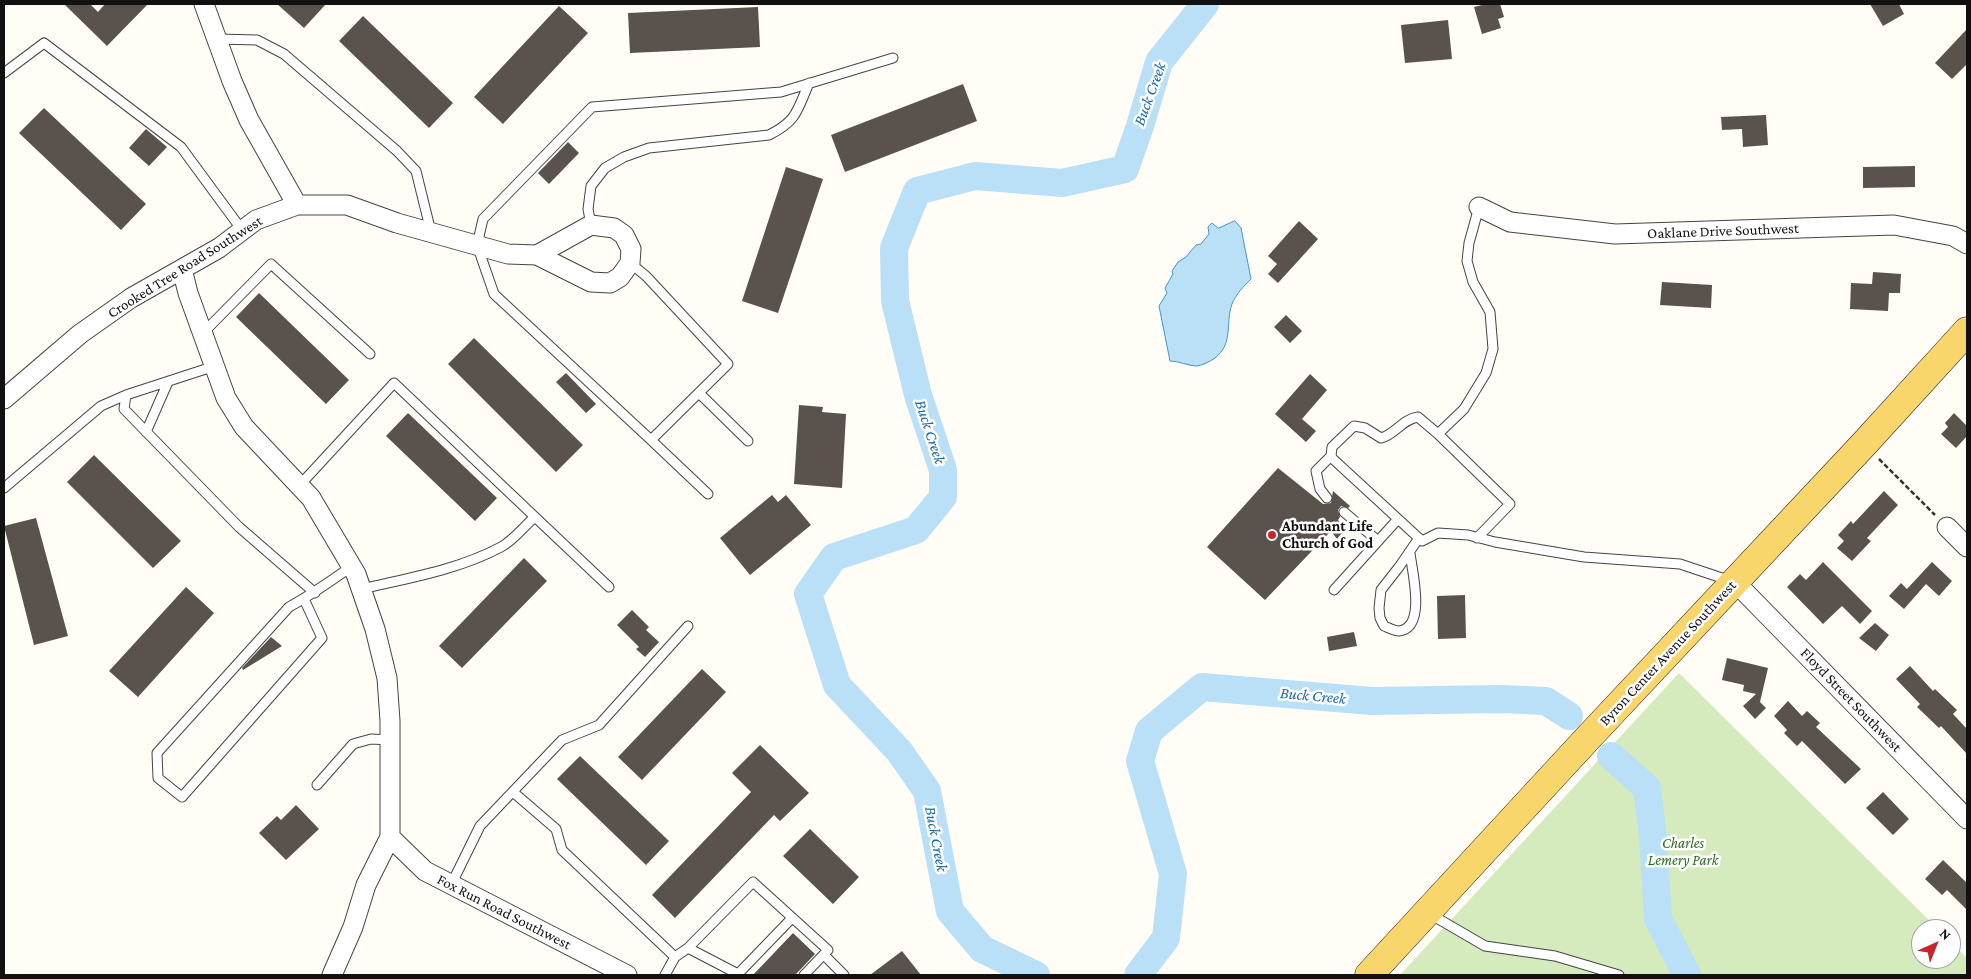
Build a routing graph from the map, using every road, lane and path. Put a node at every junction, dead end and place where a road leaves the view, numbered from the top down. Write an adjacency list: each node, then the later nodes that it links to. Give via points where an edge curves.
1 (209, 8): 2 (street)
2 (216, 39): 6 (street, via 250,120); 10 (lane, via 257,40 284,54 396,151 416,171)
3 (893, 58): 5 (lane)
4 (4, 73): 9 (lane, via 44,43 181,147)
5 (809, 84): 8 (lane, via 796,114 786,126 769,135 649,148 605,168 590,186 588,209); 12 (lane, via 781,92 592,107 483,219)
6 (297, 205): 9 (street, Crooked Tree Road Southwest, via 256,220); 10 (street, Crooked Tree Road Southwest, via 347,205)
7 (1479, 207): 11 (street, Oaklane Drive Southwest, via 1510,222 1615,234 1894,225 1953,236); 25 (lane, via 1467,261 1473,282 1490,312 1493,349 1486,373 1464,409)
8 (591, 225): 13 (street); 14 (street, via 614,228 624,236 630,249)
9 (242, 230): 15 (street, Crooked Tree Road Southwest, via 219,248)
10 (431, 232): 12 (street, Crooked Tree Road Southwest)
11 (1967, 244)
12 (477, 245): 13 (street, Crooked Tree Road Southwest, via 508,254); 26 (lane, via 494,294)
13 (537, 255): 14 (street, Crooked Tree Road Southwest, via 591,282 610,283 620,277)
14 (630, 263): 21 (lane, via 728,364)
15 (182, 269): 17 (street); 23 (street, Crooked Tree Road Southwest, via 131,298 80,334)
16 (1967, 331): 28 (main road, Byron Center Avenue Southwest)
17 (203, 333): 18 (lane, via 271,264); 19 (street)
18 (370, 354)
19 (214, 366): 20 (lane); 30 (street, via 226,398 244,428)
20 (168, 382): 22 (lane); 24 (lane)
21 (700, 393): 26 (lane); 27 (lane)
22 (126, 395): 24 (lane, via 124,409); 31 (lane, via 101,406)
23 (4, 399)
24 (146, 432): 48 (lane, via 239,527)
25 (1438, 434): 29 (lane, via 1418,417 1407,420 1381,438 1365,428 1354,426 1332,447); 39 (lane, via 1510,504)
26 (651, 440): 32 (lane)
27 (748, 441)
28 (1864, 444): 37 (path); 44 (main road, Byron Center Avenue Southwest)
29 (1331, 456): 33 (lane, via 1316,471 1320,490); 36 (lane)
30 (299, 486): 35 (lane, via 394,383); 43 (street, via 311,498)
31 (4, 488)
32 (708, 494)
33 (1327, 498)
34 (1344, 512): 40 (lane)
35 (535, 516): 45 (lane); 46 (lane, via 502,547 454,567)
36 (1398, 519): 38 (lane); 40 (lane)
37 (1947, 527): 41 (street)
38 (1418, 538): 39 (lane, via 1422,541 1438,534); 42 (lane)
39 (1477, 538): 44 (lane, via 1584,557 1680,564)
40 (1378, 541): 47 (lane)
41 (1967, 547)
42 (1410, 553): 42 (lane, via 1381,590 1380,618 1384,626 1399,631 1410,627 1417,609)
43 (352, 566): 46 (street); 48 (lane)
44 (1734, 582): 54 (street, Floyd Street Southwest); 57 (main road, Byron Center Avenue Southwest)
45 (609, 587)
46 (362, 589): 51 (street, via 387,678)
47 (1334, 590)
48 (315, 593): 49 (lane)
49 (304, 599): 49 (lane, via 289,607 157,753 158,778 182,797 322,638)
50 (688, 626): 53 (lane, via 598,725 562,740)
51 (390, 740): 52 (lane, via 371,739 353,744); 55 (street)
52 (317, 785)
53 (513, 792): 56 (lane, via 480,826); 61 (lane, via 556,829 562,850)
54 (1967, 819)
55 (390, 837): 56 (street, Fox Run Road Southwest, via 425,871); 62 (street, via 366,885 353,927)
56 (451, 885): 63 (street, Fox Run Road Southwest)
57 (1428, 913): 68 (main road, Byron Center Avenue Southwest); 69 (lane, via 1485,946 1556,956)
58 (792, 918): 59 (lane, via 753,882); 60 (lane, via 828,950); 65 (lane)
59 (688, 948): 61 (lane); 65 (lane)
60 (824, 955): 66 (lane); 67 (lane)
61 (675, 957): 64 (lane)
62 (332, 975)
63 (627, 975)
64 (665, 975)
65 (739, 975)
66 (804, 975)
67 (844, 975)
68 (1370, 975)
69 (1619, 975)

